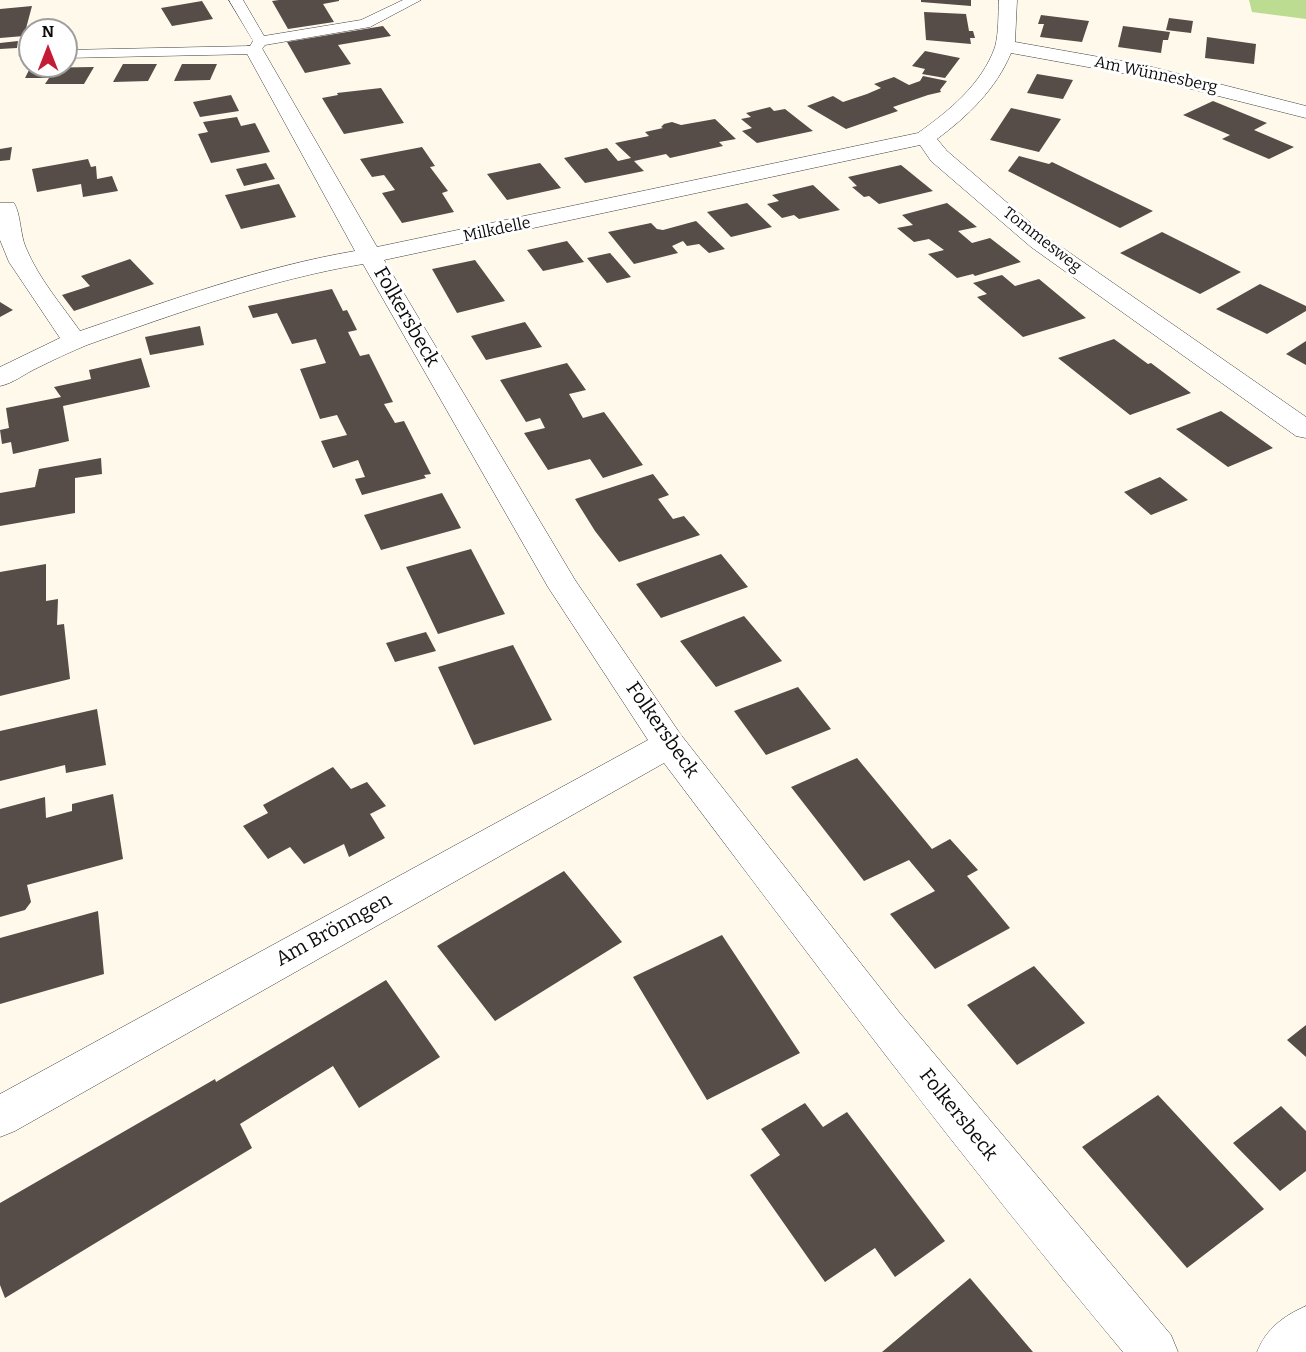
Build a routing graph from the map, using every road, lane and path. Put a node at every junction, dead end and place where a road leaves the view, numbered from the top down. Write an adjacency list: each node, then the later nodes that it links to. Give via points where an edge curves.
1 (236, 0): 4 (lane, Folkersbeck)
2 (414, 0): 4 (lane, via 365,24)
3 (1008, 0): 5 (street)
4 (257, 46): 6 (lane); 10 (street, Folkersbeck)
5 (1004, 46): 7 (street, Am Wünnesberg, via 1144,71); 8 (street, via 972,100)
6 (78, 53)
7 (1306, 112)
8 (925, 138): 10 (street, Milkdelle); 13 (street, Tommesweg, via 939,156 1039,242)
9 (6, 208): 11 (street, via 6,226 22,268)
10 (370, 256): 11 (street, Milkdelle, via 303,267); 14 (street, Folkersbeck, via 564,586)
11 (75, 341): 12 (street, Milkdelle)
12 (0, 378)
13 (1306, 430)
14 (669, 744): 15 (street, Am Brönngen); 17 (street, Folkersbeck, via 885,1025)
15 (0, 1117)
16 (1306, 1330): 18 (street)
17 (1154, 1352)
18 (1281, 1352)

